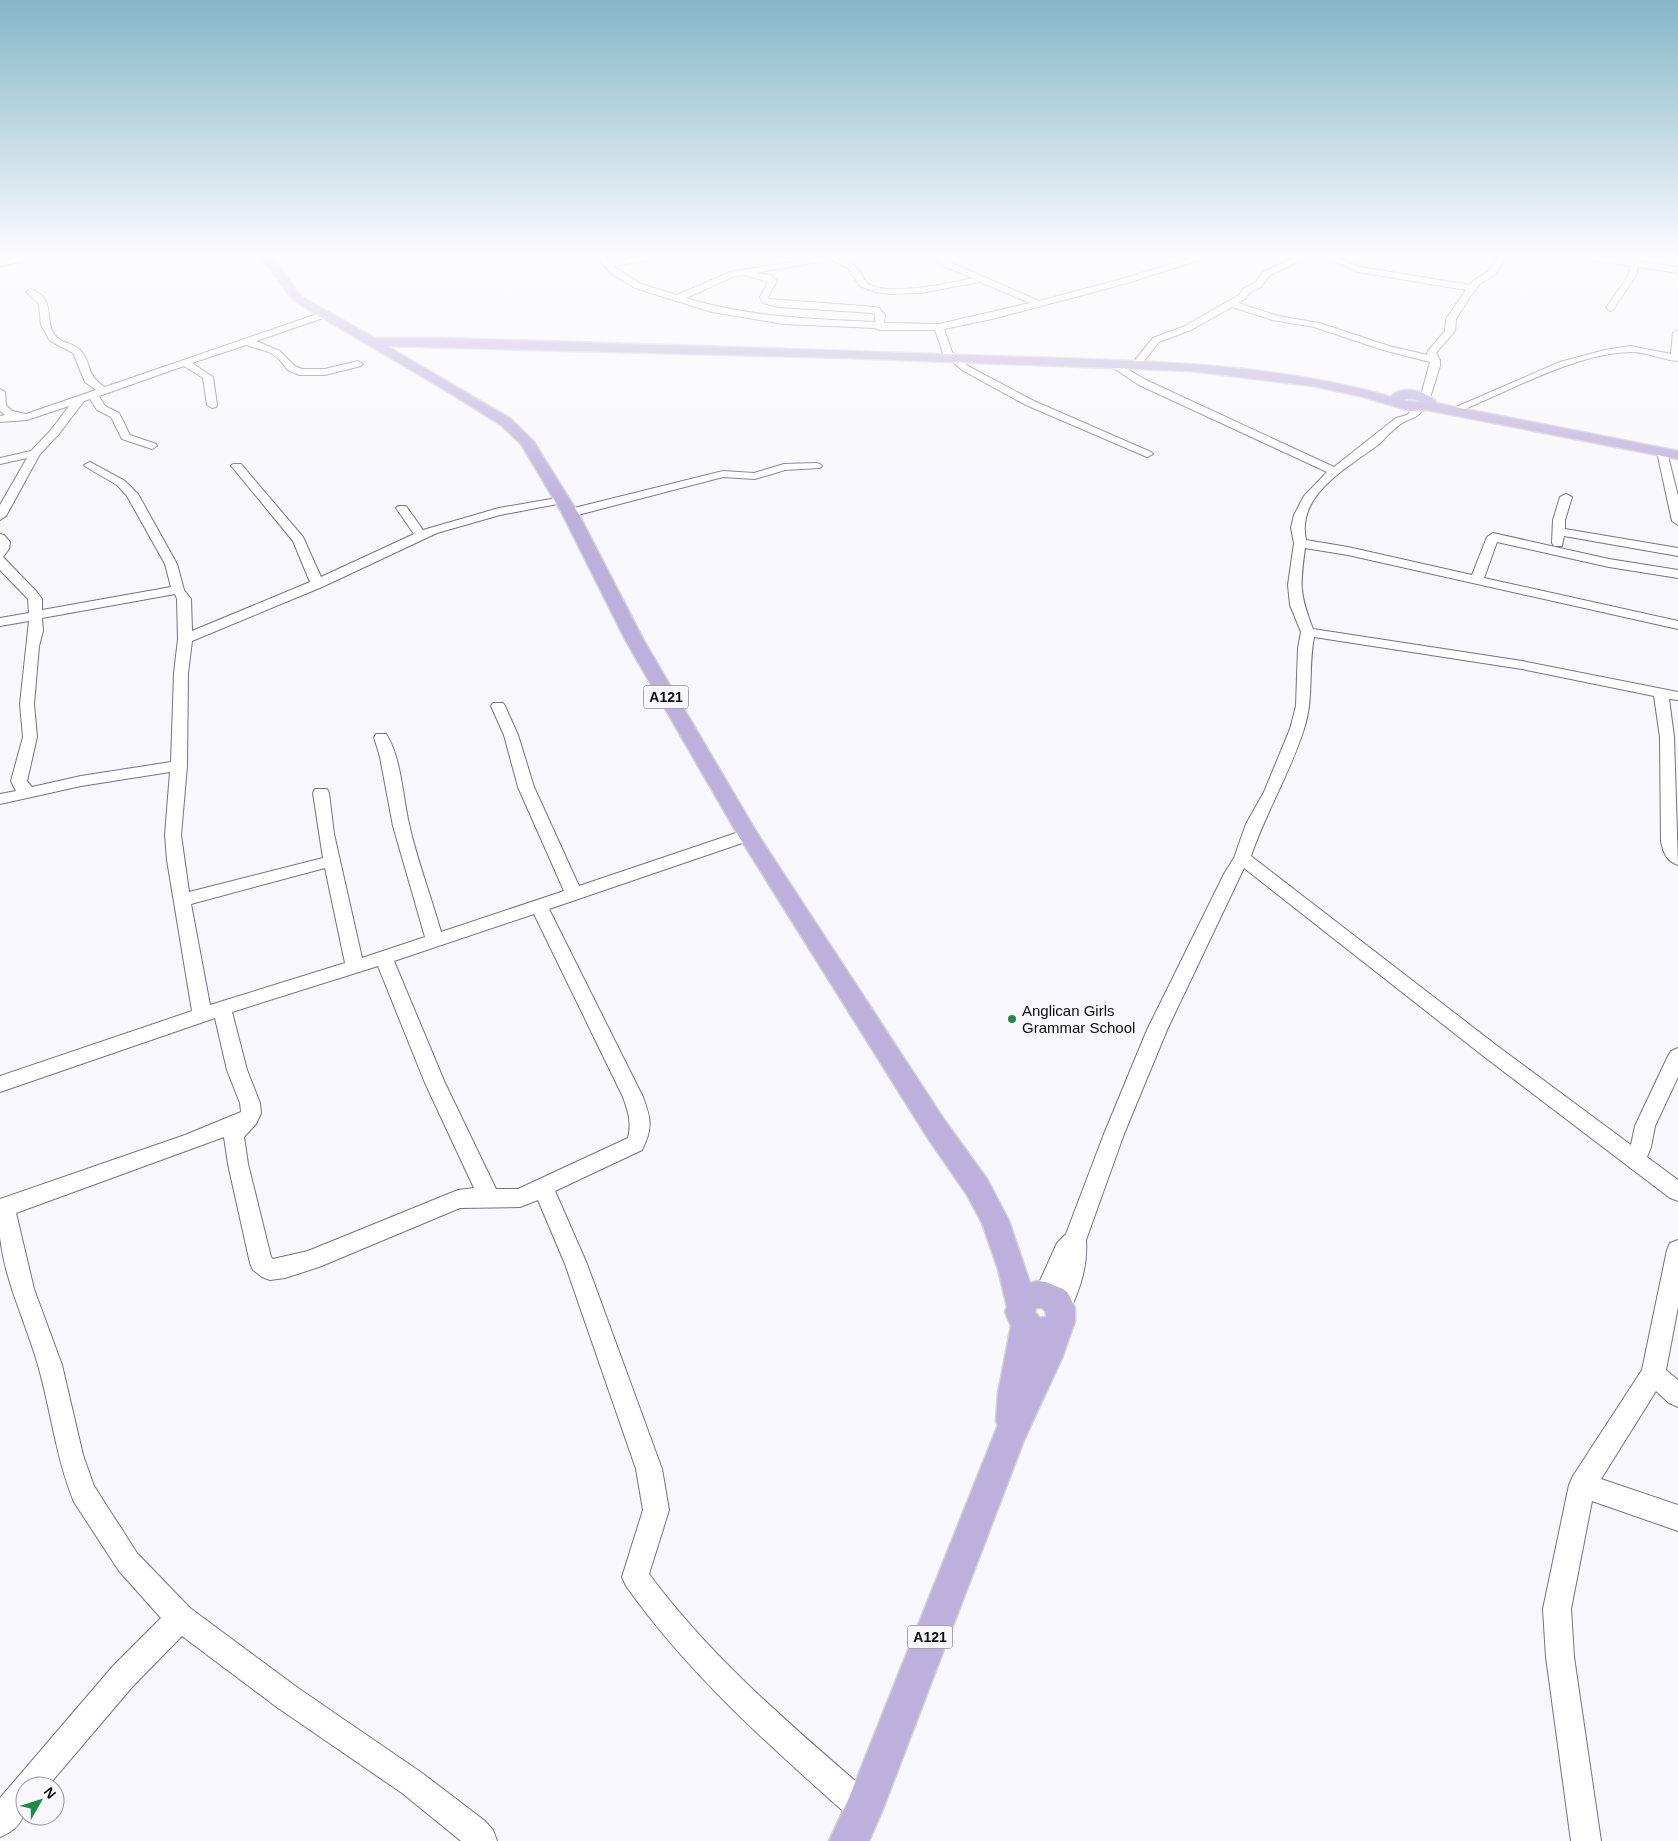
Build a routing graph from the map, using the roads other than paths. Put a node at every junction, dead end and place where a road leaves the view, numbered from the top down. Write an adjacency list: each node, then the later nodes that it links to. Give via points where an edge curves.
1 (54, 340): 19 (street, via 74,348 83,361 90,382)
2 (253, 340): 9 (street)
3 (368, 340): 10 (main road, A121)
4 (944, 340): 11 (street)
5 (1156, 340): 13 (street)
6 (1361, 340): 14 (street)
7 (1442, 340): 14 (street, via 1431,352)
8 (1677, 340): 12 (street)
9 (247, 342): 15 (street); 17 (street, via 266,346 296,371 319,372)
10 (372, 342): 11 (main road); 40 (main road, A121, via 514,429 540,460)
11 (951, 356): 13 (main road); 16 (main road); 32 (street, via 965,368 1016,396)
12 (1676, 358): 25 (street, via 1630,349 1604,353 1563,364)
13 (1140, 360): 22 (main road, via 1258,370)
14 (1435, 360): 18 (street)
15 (185, 363): 19 (street); 24 (street, via 208,378)
16 (1112, 363): 22 (main road, via 1262,374); 38 (street, via 1166,393)
17 (358, 364)
18 (1428, 385): 22 (street); 23 (street)
19 (105, 391): 21 (street)
20 (0, 392): 26 (street, via 1,406 8,413)
21 (86, 396): 26 (street); 28 (street, via 96,398 101,408 115,415 126,437); 31 (street)
22 (1403, 403): 23 (main road); 38 (street, via 1377,440)
23 (1425, 403): 25 (main road); 30 (main road)
24 (212, 405)
25 (1461, 407): 29 (main road)
26 (27, 417): 27 (street)
27 (0, 419)
28 (152, 446)
29 (1678, 450)
30 (1662, 452): 33 (main road); 43 (street)
31 (35, 453): 34 (street); 42 (street)
32 (1147, 454)
33 (1678, 455)
34 (0, 461)
35 (90, 465): 55 (street, via 122,483 132,494 171,564)
36 (237, 466): 54 (street, via 299,540)
37 (816, 466): 40 (street, via 784,467 755,476 723,474 623,501)
38 (1335, 471): 47 (street, via 1314,491 1300,515 1297,528)
39 (1566, 497): 44 (street)
40 (567, 507): 45 (street, via 499,512); 69 (main road, A121, via 635,641)
41 (402, 508): 45 (street)
42 (0, 516)
43 (1678, 521)
44 (1558, 531): 48 (street); 49 (street)
45 (420, 535): 54 (street)
46 (0, 538): 50 (street, via 4,542)
47 (1300, 543): 53 (street); 59 (street, via 1294,585 1297,605)
48 (1558, 551): 52 (street); 53 (street, via 1493,537)
49 (1678, 552)
50 (0, 554)
51 (1, 566): 56 (street, via 16,577 36,600)
52 (1678, 574)
53 (1476, 580): 58 (street)
54 (317, 584): 60 (street)
55 (178, 590): 56 (street); 60 (street, via 184,599)
56 (35, 614): 57 (street); 66 (street, via 36,631 27,704 30,737 19,781 21,787)
57 (0, 622)
58 (1678, 625)
59 (1308, 632): 61 (street, via 1524,666); 70 (street, via 1304,648 1303,706 1297,729)
60 (185, 639): 65 (street)
61 (1661, 693): 62 (street); 71 (street, via 1667,737 1669,841)
62 (1678, 696)
63 (498, 706): 73 (street, via 511,735 526,787)
64 (381, 737): 76 (street, via 401,826)
65 (179, 766): 66 (street, via 81,781); 74 (street, via 173,834)
66 (30, 793): 68 (street)
67 (321, 793): 72 (street)
68 (0, 799)
69 (748, 835): 73 (street); 90 (main road, A121, via 936,1129 977,1187 996,1221 1012,1269)
70 (1242, 858): 84 (street); 90 (street, via 1157,1030 1114,1134 1075,1240 1077,1254 1069,1288)
71 (1678, 860)
72 (332, 861): 74 (street); 78 (street)
73 (574, 893): 75 (street)
74 (183, 900): 80 (street)
75 (538, 905): 76 (street); 85 (street, via 633,1097 642,1122 635,1144)
76 (435, 940): 77 (street)
77 (384, 958): 78 (street); 87 (street, via 435,1083)
78 (355, 967): 79 (street)
79 (222, 1008): 80 (street); 83 (street, via 250,1103)
80 (202, 1015): 82 (street)
81 (1678, 1056): 84 (street, via 1644,1126)
82 (0, 1084)
83 (249, 1118): 87 (street, via 234,1136 260,1263 270,1270 311,1260 458,1199); 88 (street)
84 (1635, 1160): 86 (street)
85 (543, 1187): 87 (street, via 520,1198); 98 (street, via 576,1264 649,1469 656,1510 635,1576 656,1608 737,1695)
86 (1678, 1192)
87 (489, 1197)
88 (2, 1208): 95 (street, via 22,1289 50,1365 83,1493 128,1562)
89 (1678, 1250): 91 (street)
90 (1041, 1309): 98 (main road, A121, via 1047,1358 1011,1432)
91 (1652, 1374): 92 (street); 93 (street)
92 (1678, 1395)
93 (1582, 1485): 94 (street); 102 (street, via 1557,1609 1560,1657)
94 (1678, 1518)
95 (180, 1618): 96 (street, via 124,1676); 100 (street, via 288,1698 412,1783)
96 (38, 1776)
97 (15, 1803): 99 (street)
98 (864, 1809): 101 (main road, A121)
99 (0, 1822)
100 (482, 1841)
101 (848, 1841)
102 (1586, 1841)

